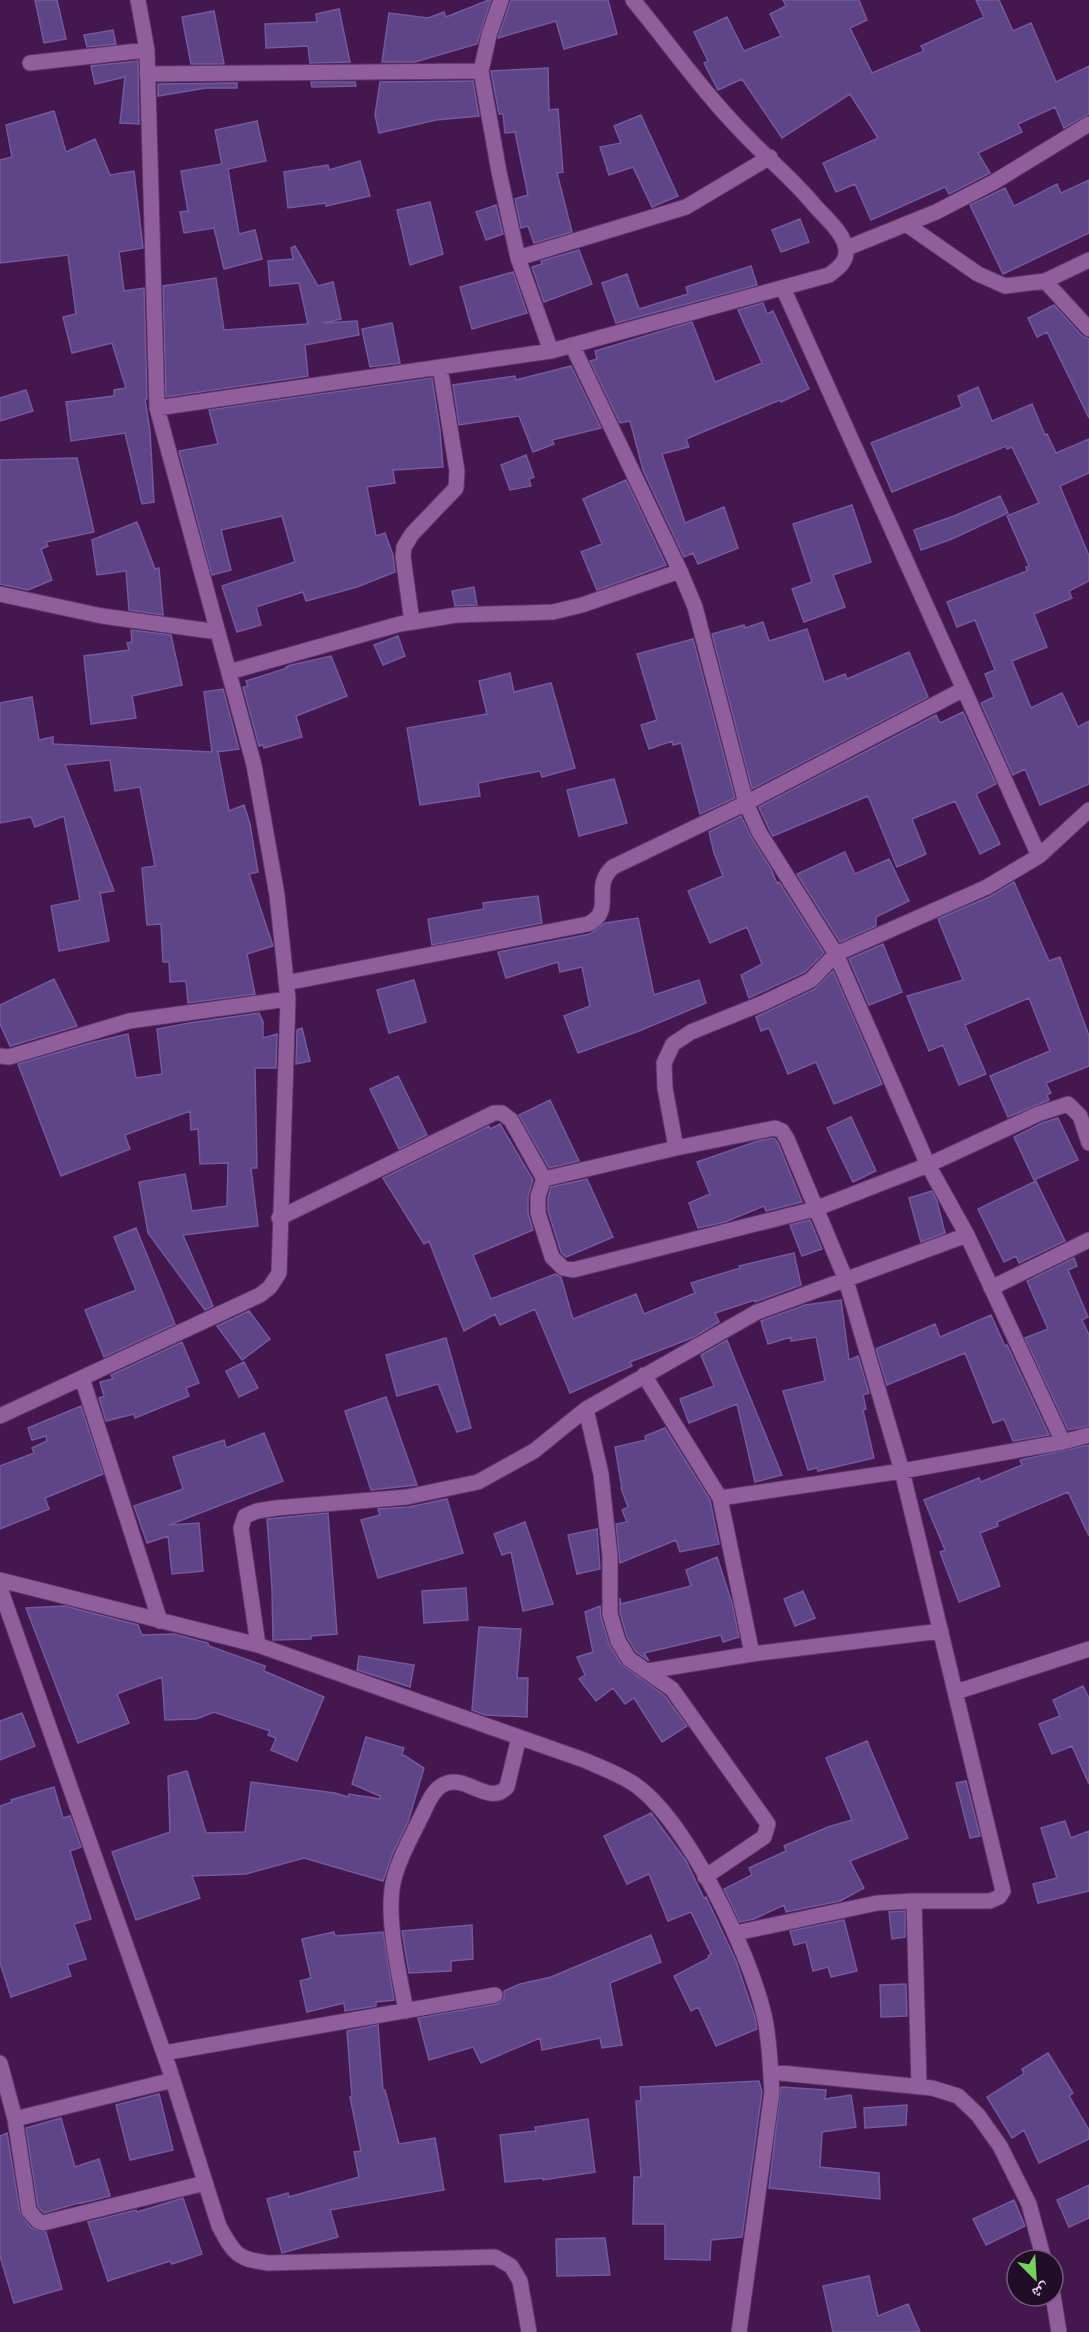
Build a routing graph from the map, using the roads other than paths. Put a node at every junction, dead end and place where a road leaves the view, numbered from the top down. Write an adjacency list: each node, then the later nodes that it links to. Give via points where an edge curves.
1 (138, 0): 4 (street)
2 (501, 0): 6 (street)
3 (633, 0): 9 (street, via 688,72)
4 (147, 50): 5 (street); 7 (street)
5 (30, 63)
6 (481, 71): 7 (street); 12 (street)
7 (147, 74): 20 (street)
8 (1089, 124): 10 (street, via 994,183)
9 (770, 157): 11 (street, via 840,235); 12 (street, via 686,207)
10 (906, 224): 11 (street); 14 (street, via 978,273 1005,286)
11 (847, 248): 15 (street, via 845,260 829,274)
12 (518, 258): 18 (street)
13 (1089, 260): 14 (street)
14 (1045, 280): 16 (street)
15 (783, 288): 17 (street); 26 (street)
16 (1089, 329)
17 (572, 345): 18 (street); 21 (street)
18 (551, 351): 19 (street)
19 (440, 367): 20 (street); 23 (street, via 457,471 456,488 404,547)
20 (157, 408): 24 (street)
21 (680, 570): 23 (street, via 554,612 457,615); 27 (street, via 695,607)
22 (0, 594): 24 (street, via 102,616)
23 (412, 622): 25 (street)
24 (218, 632): 25 (street)
25 (229, 672): 31 (street, via 254,765 277,895)
26 (964, 689): 27 (street); 29 (street)
27 (746, 803): 30 (street, via 759,832); 31 (street, via 613,867 602,881 600,915 588,924)
28 (1089, 810): 29 (street)
29 (1040, 856): 30 (street, via 987,887)
30 (836, 954): 35 (street, via 811,980 691,1032 673,1044 664,1063); 36 (street)
31 (286, 983): 32 (street)
32 (288, 999): 33 (street, via 129,1021 9,1057); 39 (street)
33 (0, 1056)
34 (1089, 1143): 36 (street, via 1080,1116 1068,1104)
35 (676, 1148): 37 (street); 38 (street, via 776,1128 787,1139)
36 (928, 1165): 38 (street); 40 (street)
37 (544, 1179): 38 (street, via 537,1213 552,1257 563,1268 573,1270); 39 (street, via 511,1120 502,1113 494,1113)
38 (815, 1209): 42 (street)
39 (279, 1218): 45 (street, via 279,1273 270,1287)
40 (967, 1235): 42 (street); 43 (street)
41 (1089, 1240): 43 (street)
42 (846, 1280): 44 (street, via 757,1312); 50 (street)
43 (991, 1288): 49 (street)
44 (644, 1375): 46 (street); 51 (street)
45 (82, 1378): 47 (street); 54 (street)
46 (586, 1409): 56 (street, via 534,1451 478,1482 407,1497 276,1508 245,1516 242,1528); 59 (street, via 601,1474 610,1556 610,1614 618,1641 629,1659)
47 (0, 1416)
48 (1089, 1435): 49 (street)
49 (1063, 1442): 50 (street)
50 (902, 1471): 51 (street); 55 (street)
51 (720, 1498): 58 (street)
52 (0, 1580): 54 (street)
53 (0, 1588): 67 (street)
54 (160, 1621): 56 (street)
55 (941, 1630): 58 (street); 60 (street)
56 (258, 1645): 61 (street)
57 (1089, 1649): 60 (street)
58 (752, 1654): 59 (street)
59 (648, 1671): 62 (street, via 672,1689 768,1824 764,1837)
60 (956, 1692): 63 (street, via 1003,1891 990,1901)
61 (519, 1737): 62 (street, via 633,1783 660,1806); 66 (street, via 507,1787 492,1794 453,1782 444,1784 432,1795 399,1862 393,1885 392,1930)
62 (705, 1877): 64 (street)
63 (914, 1901): 64 (street, via 877,1904); 71 (street)
64 (736, 1933): 69 (street, via 764,2014)
65 (495, 1995): 66 (street)
66 (406, 2011): 67 (street)
67 (164, 2053): 70 (street)
68 (0, 2063): 72 (street)
69 (771, 2072): 71 (street); 77 (street)
70 (173, 2080): 72 (street); 73 (street)
71 (919, 2086): 74 (street, via 957,2096 978,2115 1000,2146 1029,2204)
72 (15, 2119): 73 (street, via 29,2211 43,2223)
73 (205, 2183): 76 (street, via 219,2226 232,2249 246,2260 268,2264 495,2257 511,2266 520,2282)
74 (1041, 2248)
75 (1055, 2308): 78 (street)
76 (528, 2332)
77 (740, 2332)
78 (1059, 2332)

